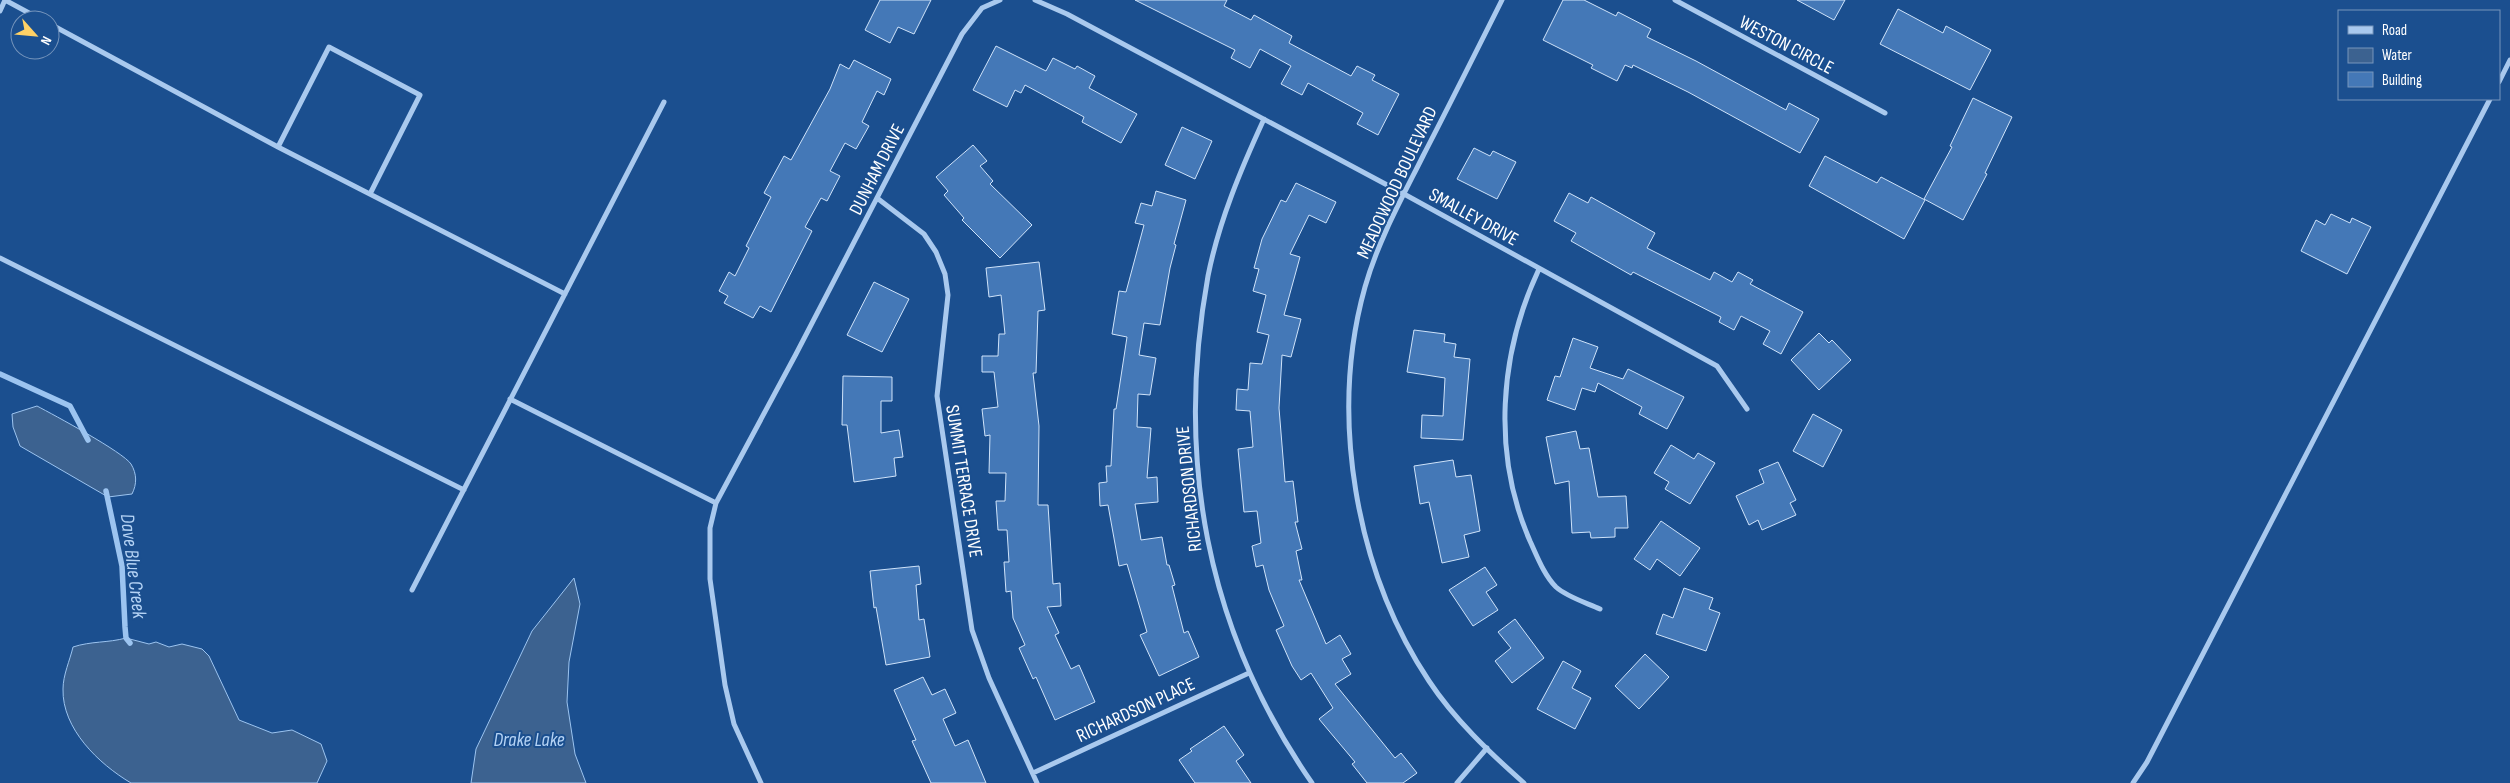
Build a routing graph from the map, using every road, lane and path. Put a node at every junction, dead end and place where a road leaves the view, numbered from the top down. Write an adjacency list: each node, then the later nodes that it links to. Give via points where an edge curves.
1 (5, 0): 6 (street); 7 (street)
2 (1000, 0): 18 (street, DUNHAM DRIVE, via 990,4 972,20 962,34)
3 (1035, 0): 14 (street, SMALLEY DRIVE, via 1068,14)
4 (1502, 0): 17 (street, MEADOWOOD BOULEVARD)
5 (1675, 0): 13 (street, WESTON CIRCLE)
6 (0, 10)
7 (24, 10)
8 (60, 29): 15 (street)
9 (2510, 60): 10 (street)
10 (2500, 80)
11 (2489, 100): 36 (street, via 2148,762)
12 (664, 102): 21 (street)
13 (1885, 114)
14 (1264, 120): 17 (street, SMALLEY DRIVE); 28 (street, RICHARDSON DRIVE, via 1234,189 1208,275 1194,416 1195,460 1209,554)
15 (278, 147): 16 (street); 16 (street, via 329,47 420,95)
16 (370, 194): 21 (street)
17 (1404, 194): 20 (street, SMALLEY DRIVE); 29 (street, MEADOWOOD BOULEVARD, via 1375,259 1360,310 1349,376 1349,447 1367,543 1391,610 1429,681)
18 (877, 198): 25 (street, DUNHAM DRIVE); 30 (street, SUMMIT TERRACE DRIVE, via 924,234 945,274 947,308 937,396 972,630 995,692)
19 (0, 258): 24 (street)
20 (1538, 269): 23 (street, SMALLEY DRIVE, via 1717,366); 27 (street, via 1515,332 1507,370 1504,420 1514,490 1540,564 1557,587)
21 (565, 294): 22 (street)
22 (510, 399): 24 (street); 25 (street)
23 (1748, 410)
24 (464, 490): 26 (street)
25 (716, 503): 31 (street, DUNHAM DRIVE, via 710,528 710,579 725,685 734,724)
26 (412, 590)
27 (1600, 609)
28 (1249, 673): 30 (street, RICHARDSON PLACE); 33 (street, RICHARDSON DRIVE, via 1272,720)
29 (1487, 748): 34 (street); 35 (street, MEADOWOOD BOULEVARD)
30 (1033, 773): 32 (street, SUMMIT TERRACE DRIVE)
31 (761, 783)
32 (1037, 783)
33 (1312, 783)
34 (1457, 783)
35 (1524, 783)
36 (2133, 783)

